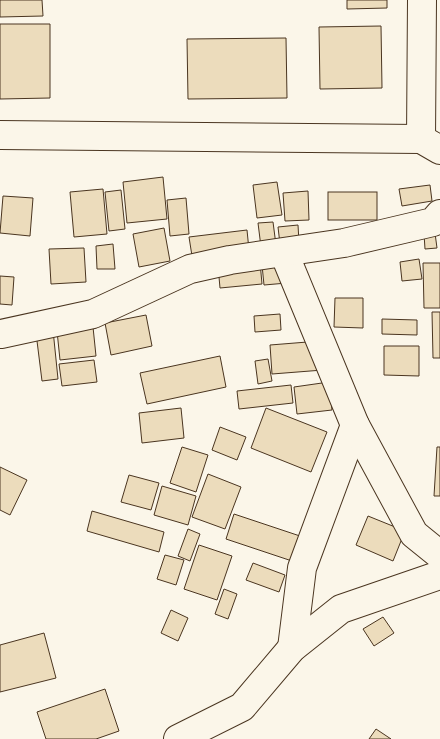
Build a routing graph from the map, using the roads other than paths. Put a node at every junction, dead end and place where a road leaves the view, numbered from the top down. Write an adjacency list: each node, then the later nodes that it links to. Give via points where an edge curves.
1 (422, 0): 3 (street)
2 (0, 135): 3 (street)
3 (431, 145)
4 (440, 214): 5 (street, via 433,222)
5 (284, 253): 6 (street, via 190,269 93,314); 7 (street)
6 (1, 334)
7 (355, 425): 8 (street, via 414,534); 10 (street, via 302,568)
8 (440, 555)
9 (440, 575): 10 (street, via 341,609)
10 (292, 648): 11 (street, via 242,707)
11 (178, 739)

